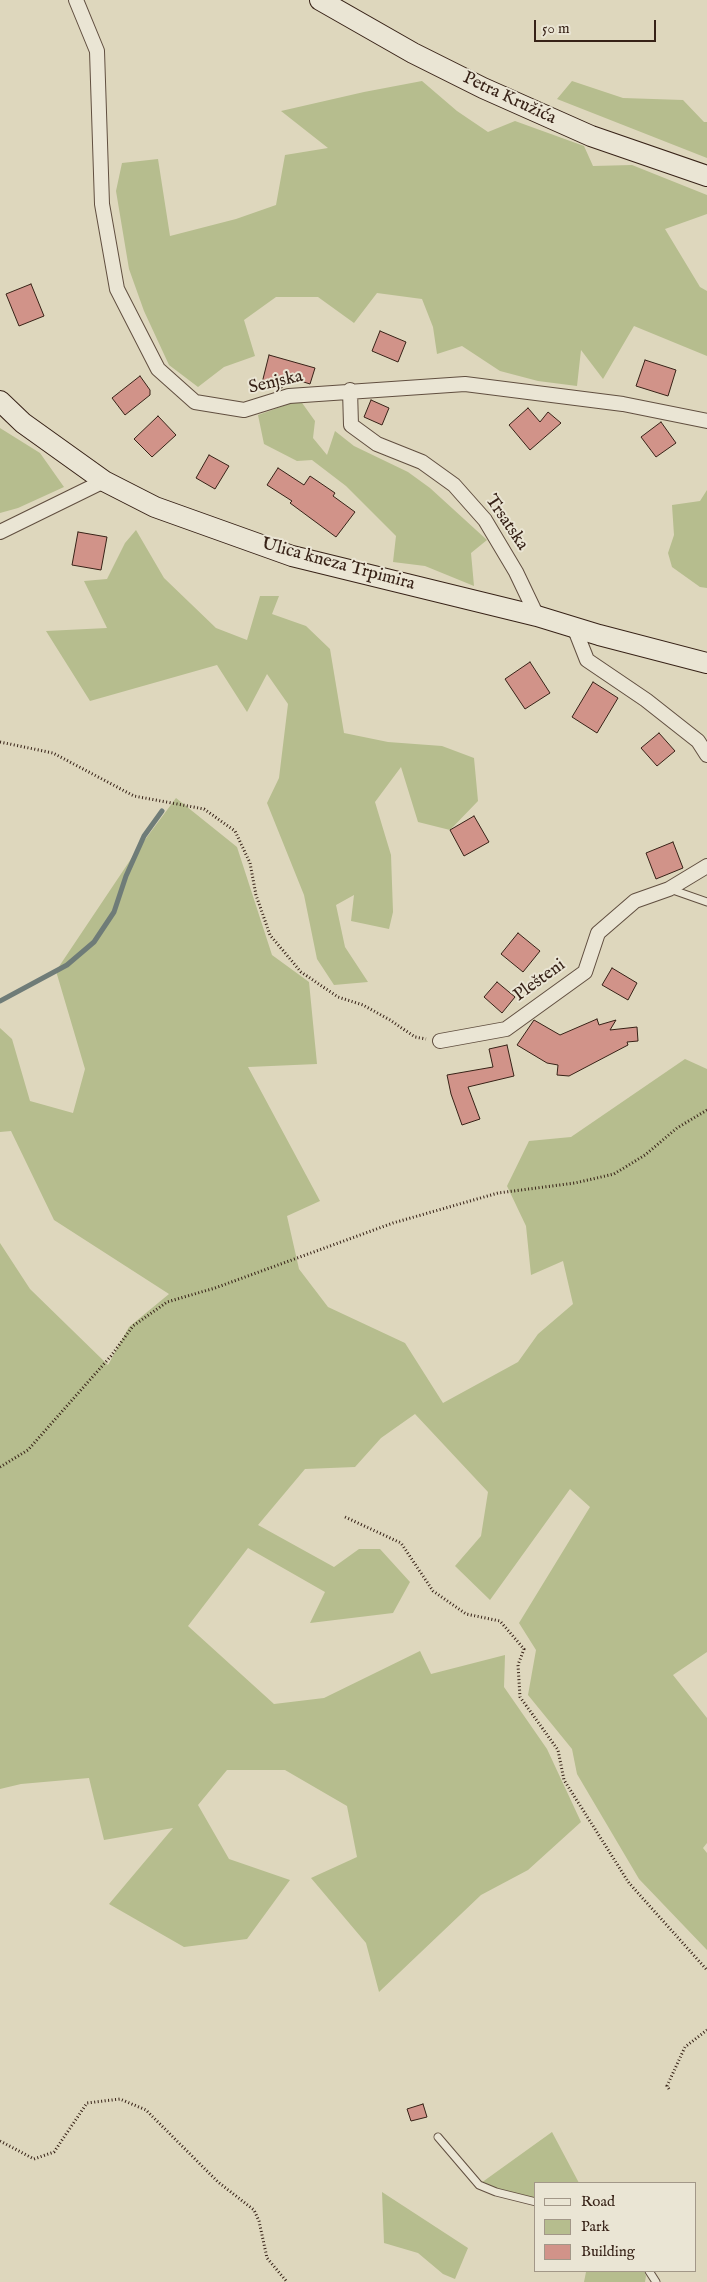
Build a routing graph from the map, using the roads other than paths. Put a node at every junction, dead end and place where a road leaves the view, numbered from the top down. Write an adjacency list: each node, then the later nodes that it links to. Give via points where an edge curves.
1 (76, 0): 4 (street, Senjska, via 97,52 102,204 117,289 158,369 195,402 244,410 289,396)
2 (320, 0): 3 (main road, Petra Kružića, via 483,88 591,136)
3 (707, 176)
4 (350, 390): 6 (street, Senjska, via 465,384 623,404); 9 (street, Trsatska, via 350,425 377,444 422,462 454,484 485,520)
5 (0, 401): 7 (main road, Ulica kneza Trpimira, via 24,423)
6 (707, 421)
7 (104, 481): 8 (street); 9 (main road, Ulica kneza Trpimira, via 155,508 292,556)
8 (0, 532)
9 (537, 616): 10 (main road, Ulica kneza Trpimira)
10 (574, 627): 11 (main road, Ulica kneza Trpimira); 12 (street, via 587,660 698,741)
11 (707, 662)
12 (707, 755)
13 (707, 866): 14 (street, Plešteni)
14 (669, 889): 15 (lane); 16 (street, Plešteni, via 635,901 598,933 585,972 506,1028)
15 (707, 902)
16 (440, 1042)
17 (438, 2137): 18 (lane, via 479,2184)
18 (534, 2202)

